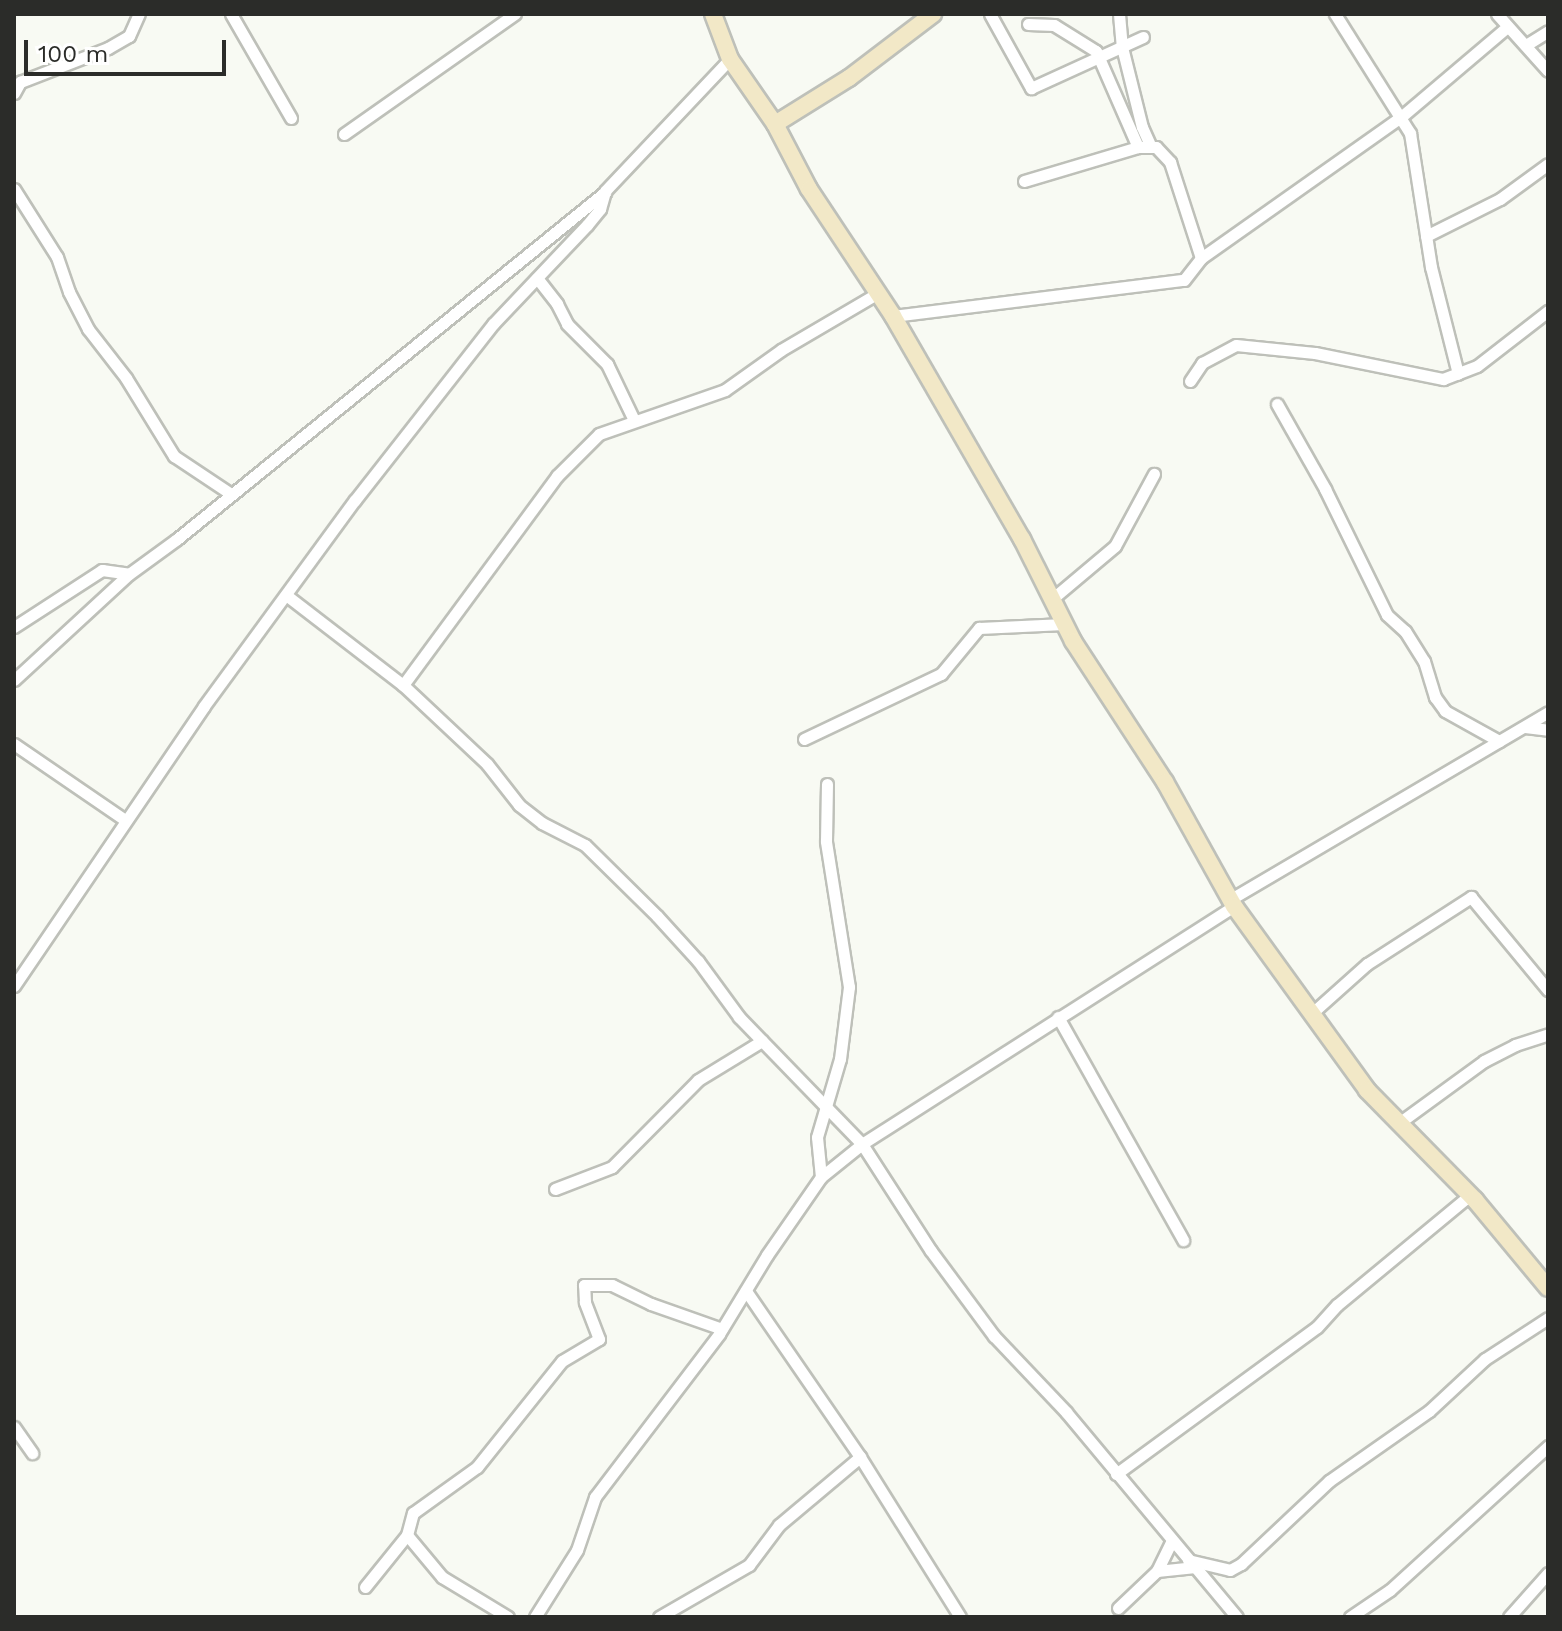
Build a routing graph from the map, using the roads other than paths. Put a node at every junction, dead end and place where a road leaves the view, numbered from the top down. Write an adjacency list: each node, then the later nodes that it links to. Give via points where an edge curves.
1 (139, 14): 19 (street, via 129,36 20,82)
2 (231, 14): 21 (street)
3 (515, 14): 23 (street)
4 (713, 14): 17 (street)
5 (933, 14): 22 (street, via 849,78)
6 (990, 14): 16 (street, via 1031,88)
7 (1119, 14): 15 (street)
8 (1335, 14): 20 (street)
9 (1497, 14): 11 (street)
10 (1028, 24): 16 (street, via 1054,25)
11 (1507, 27): 14 (street); 20 (street)
12 (1548, 31): 14 (street)
13 (1143, 37): 15 (street)
14 (1526, 45): 18 (street)
15 (1122, 47): 16 (street); 25 (street)
16 (1099, 57): 24 (street)
17 (730, 59): 22 (street); 29 (street)
18 (1548, 71)
19 (14, 93)
20 (1401, 117): 30 (street, via 1410,133); 31 (street)
21 (291, 118)
22 (775, 124): 33 (street, via 809,189)
23 (344, 134)
24 (1138, 147): 25 (street); 27 (street)
25 (1151, 147): 31 (street, via 1163,151 1170,162)
26 (1548, 164): 30 (street, via 1500,199)
27 (1024, 181)
28 (14, 189): 41 (street, via 57,257 88,329 174,456)
29 (605, 191): 32 (street, via 600,209); 41 (street)
30 (1426, 236): 36 (street)
31 (1201, 258): 35 (street, via 1184,280)
32 (537, 278): 39 (street, via 567,324 607,364); 43 (street, via 493,324)
33 (878, 293): 35 (street); 39 (street, via 725,390)
34 (1548, 311): 36 (street, via 1477,366)
35 (893, 316): 44 (street)
36 (1458, 374): 37 (street, via 1443,379 1315,353 1236,345 1202,363)
37 (1190, 381)
38 (1277, 404): 53 (street, via 1387,615 1424,661 1435,697 1445,711)
39 (634, 420): 48 (street, via 599,434 576,453)
40 (1154, 474): 44 (street, via 1115,546)
41 (231, 494): 42 (street)
42 (129, 574): 46 (street, via 102,570); 47 (street)
43 (286, 595): 48 (street); 56 (street)
44 (1052, 599): 45 (street)
45 (1064, 624): 52 (street, via 979,628 941,674); 57 (street, via 1165,782)
46 (14, 627)
47 (14, 680)
48 (403, 685): 63 (street, via 487,764 519,805 585,845 625,882)
49 (1548, 712): 50 (street)
50 (1525, 727): 51 (street); 53 (street)
51 (1548, 730)
52 (804, 739)
53 (1499, 741): 57 (street)
54 (14, 744): 56 (street)
55 (827, 784): 64 (street, via 826,841 849,987 840,1059)
56 (125, 820): 58 (street)
57 (1233, 902): 60 (street); 61 (street)
58 (14, 986)
59 (1548, 990): 60 (street, via 1471,897 1367,964)
60 (1311, 1014): 65 (street, via 1367,1090)
61 (1058, 1017): 66 (street); 70 (street)
62 (1548, 1034): 65 (street, via 1484,1061)
63 (762, 1041): 64 (street); 68 (street, via 698,1080 612,1167)
64 (824, 1105): 66 (street); 67 (street, via 817,1137)
65 (1399, 1123): 69 (street)
66 (862, 1144): 67 (street); 79 (street, via 994,1336)
67 (821, 1177): 72 (street)
68 (555, 1189)
69 (1470, 1195): 71 (street); 79 (street, via 1317,1327)
70 (1183, 1240)
71 (1548, 1288)
72 (746, 1291): 74 (street); 78 (street)
73 (1548, 1318): 83 (street, via 1485,1359 1429,1411 1329,1481 1248,1559)
74 (722, 1329): 80 (street, via 612,1285 584,1285 599,1339 562,1361 477,1467 413,1513); 90 (street, via 595,1497 577,1550)
75 (14, 1427): 77 (street)
76 (1548, 1446): 94 (street, via 1390,1590)
77 (32, 1453)
78 (860, 1457): 91 (street, via 779,1525 749,1565); 92 (street)
79 (1116, 1474): 81 (street)
80 (407, 1535): 86 (street); 89 (street, via 442,1577)
81 (1171, 1542): 82 (street); 84 (street)
82 (1189, 1563): 83 (street); 84 (street); 87 (street)
83 (1227, 1570): 87 (street)
84 (1157, 1571): 88 (street)
85 (1548, 1573): 95 (street)
86 (365, 1587)
87 (1214, 1588): 93 (street)
88 (1118, 1608)
89 (508, 1617)
90 (535, 1617)
91 (659, 1617)
92 (960, 1617)
93 (1237, 1617)
94 (1350, 1617)
95 (1509, 1617)

